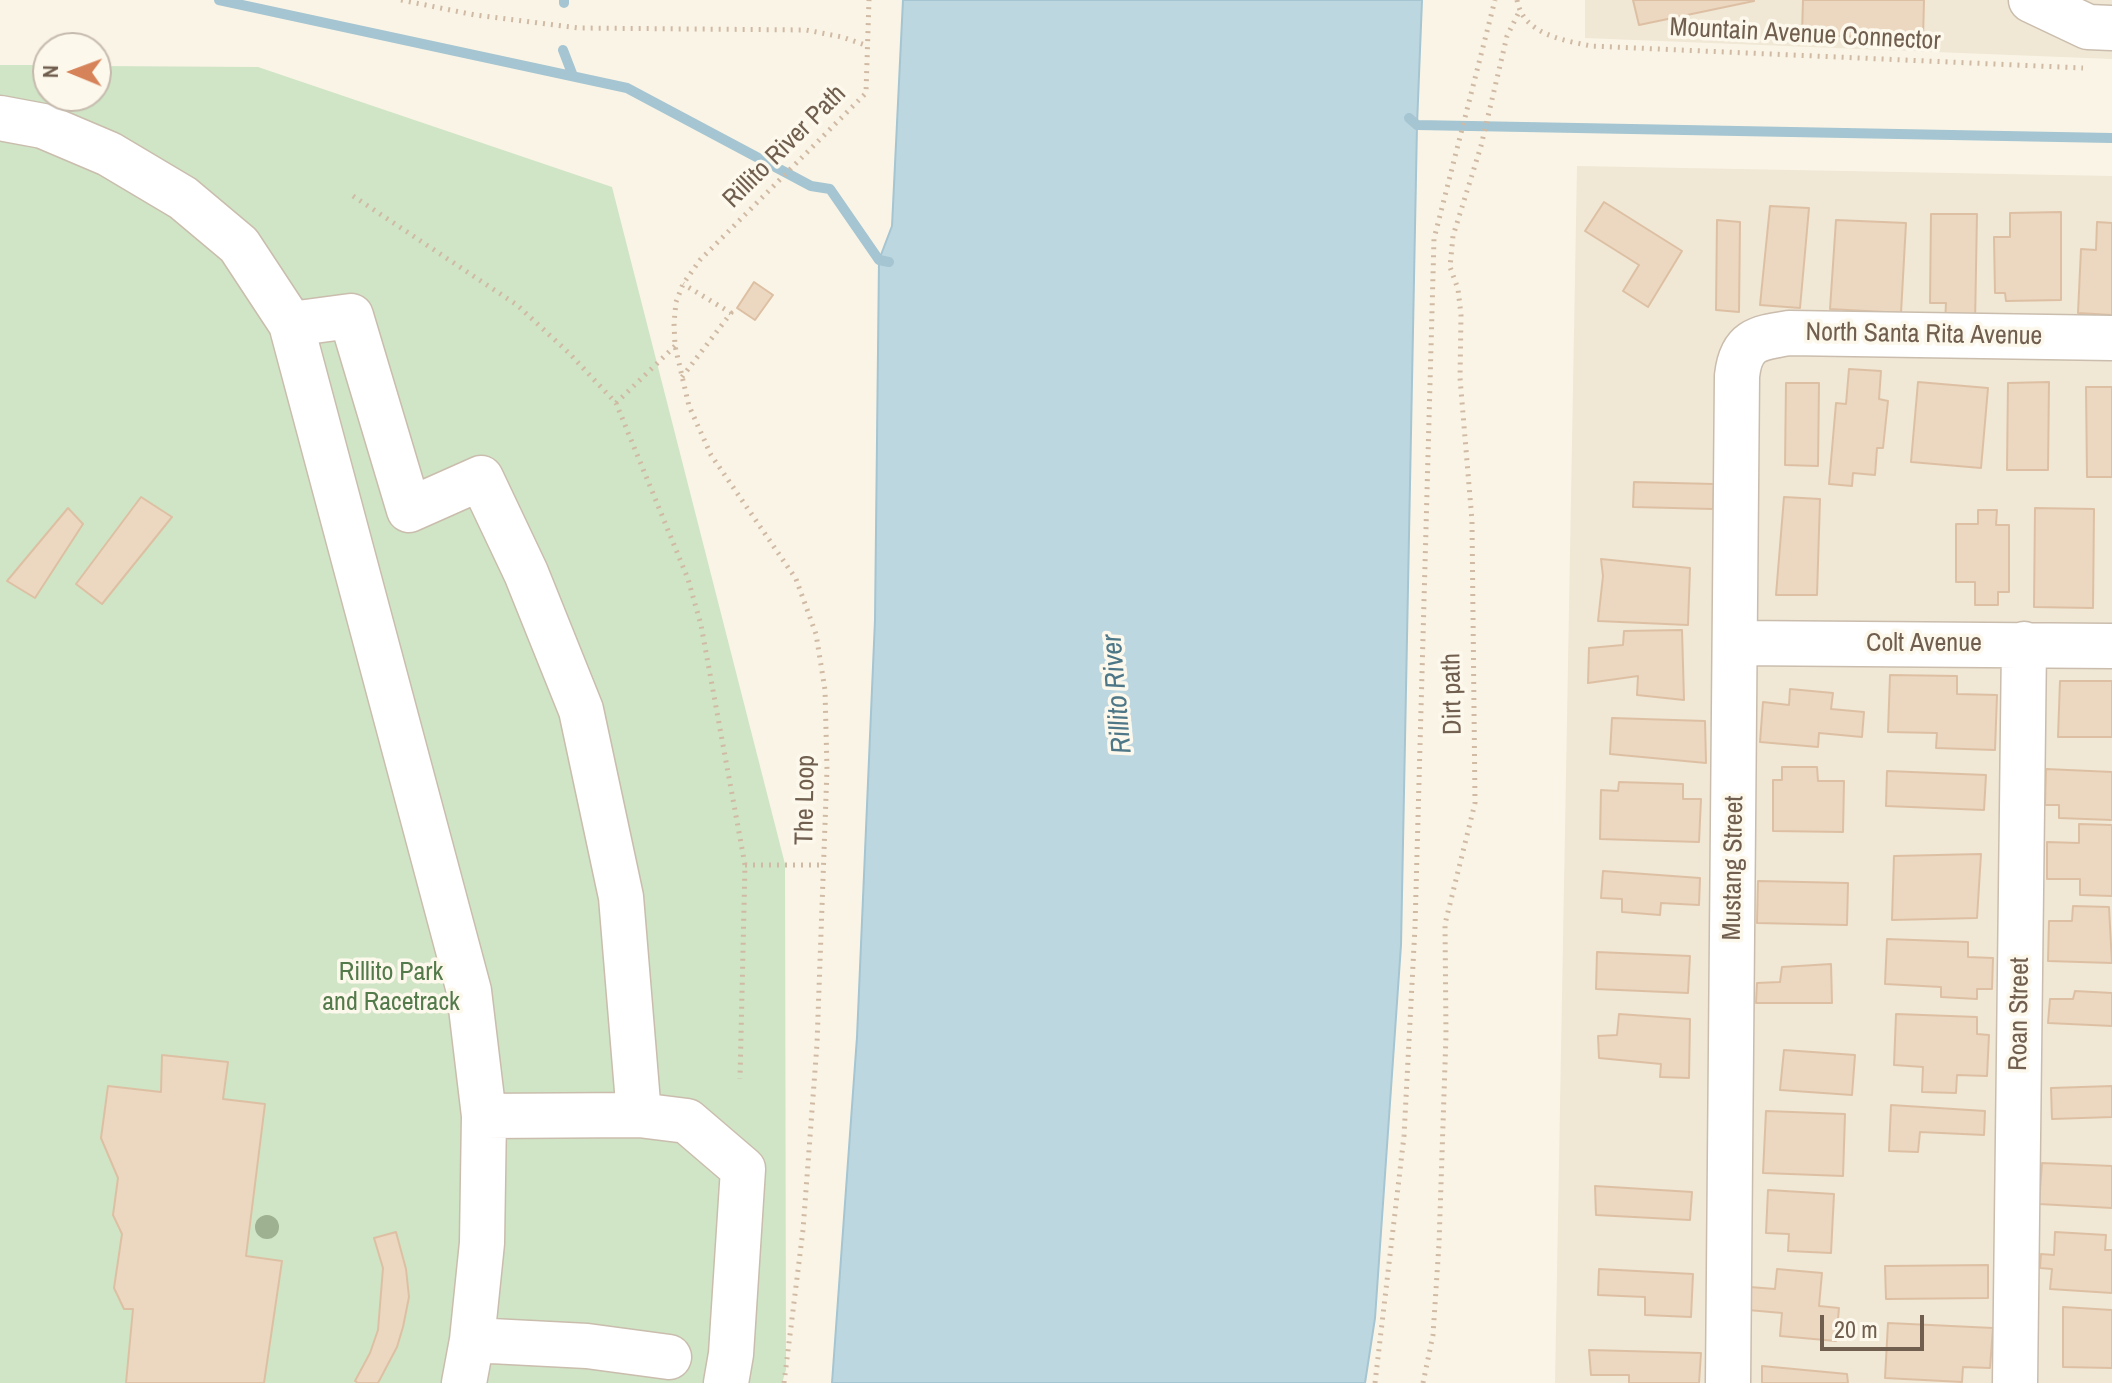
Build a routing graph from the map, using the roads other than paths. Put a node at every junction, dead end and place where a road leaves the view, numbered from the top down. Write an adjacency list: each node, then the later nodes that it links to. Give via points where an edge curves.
1 (2031, 0): 2 (street, via 2088,27)
2 (2112, 28)
3 (0, 118): 4 (street, via 43,126 109,154 183,198 239,245)
4 (291, 324): 10 (street, via 351,316 409,510 481,478 526,573 581,710 621,897); 11 (street, via 469,991)
5 (2112, 338): 6 (street, North Santa Rita Avenue, via 1789,333 1757,340)
6 (1742, 353): 7 (street, Mustang Street, via 1737,376)
7 (1736, 643): 8 (street, Colt Avenue); 16 (street, Mustang Street)
8 (2024, 644): 9 (street, Colt Avenue); 17 (street, Roan Street)
9 (2112, 646)
10 (639, 1115): 11 (street); 15 (street, via 687,1121 743,1169)
11 (484, 1116): 12 (street, via 482,1243)
12 (472, 1340): 13 (street); 14 (street)
13 (669, 1357)
14 (464, 1383)
15 (726, 1383)
16 (1728, 1383)
17 (2015, 1383)

